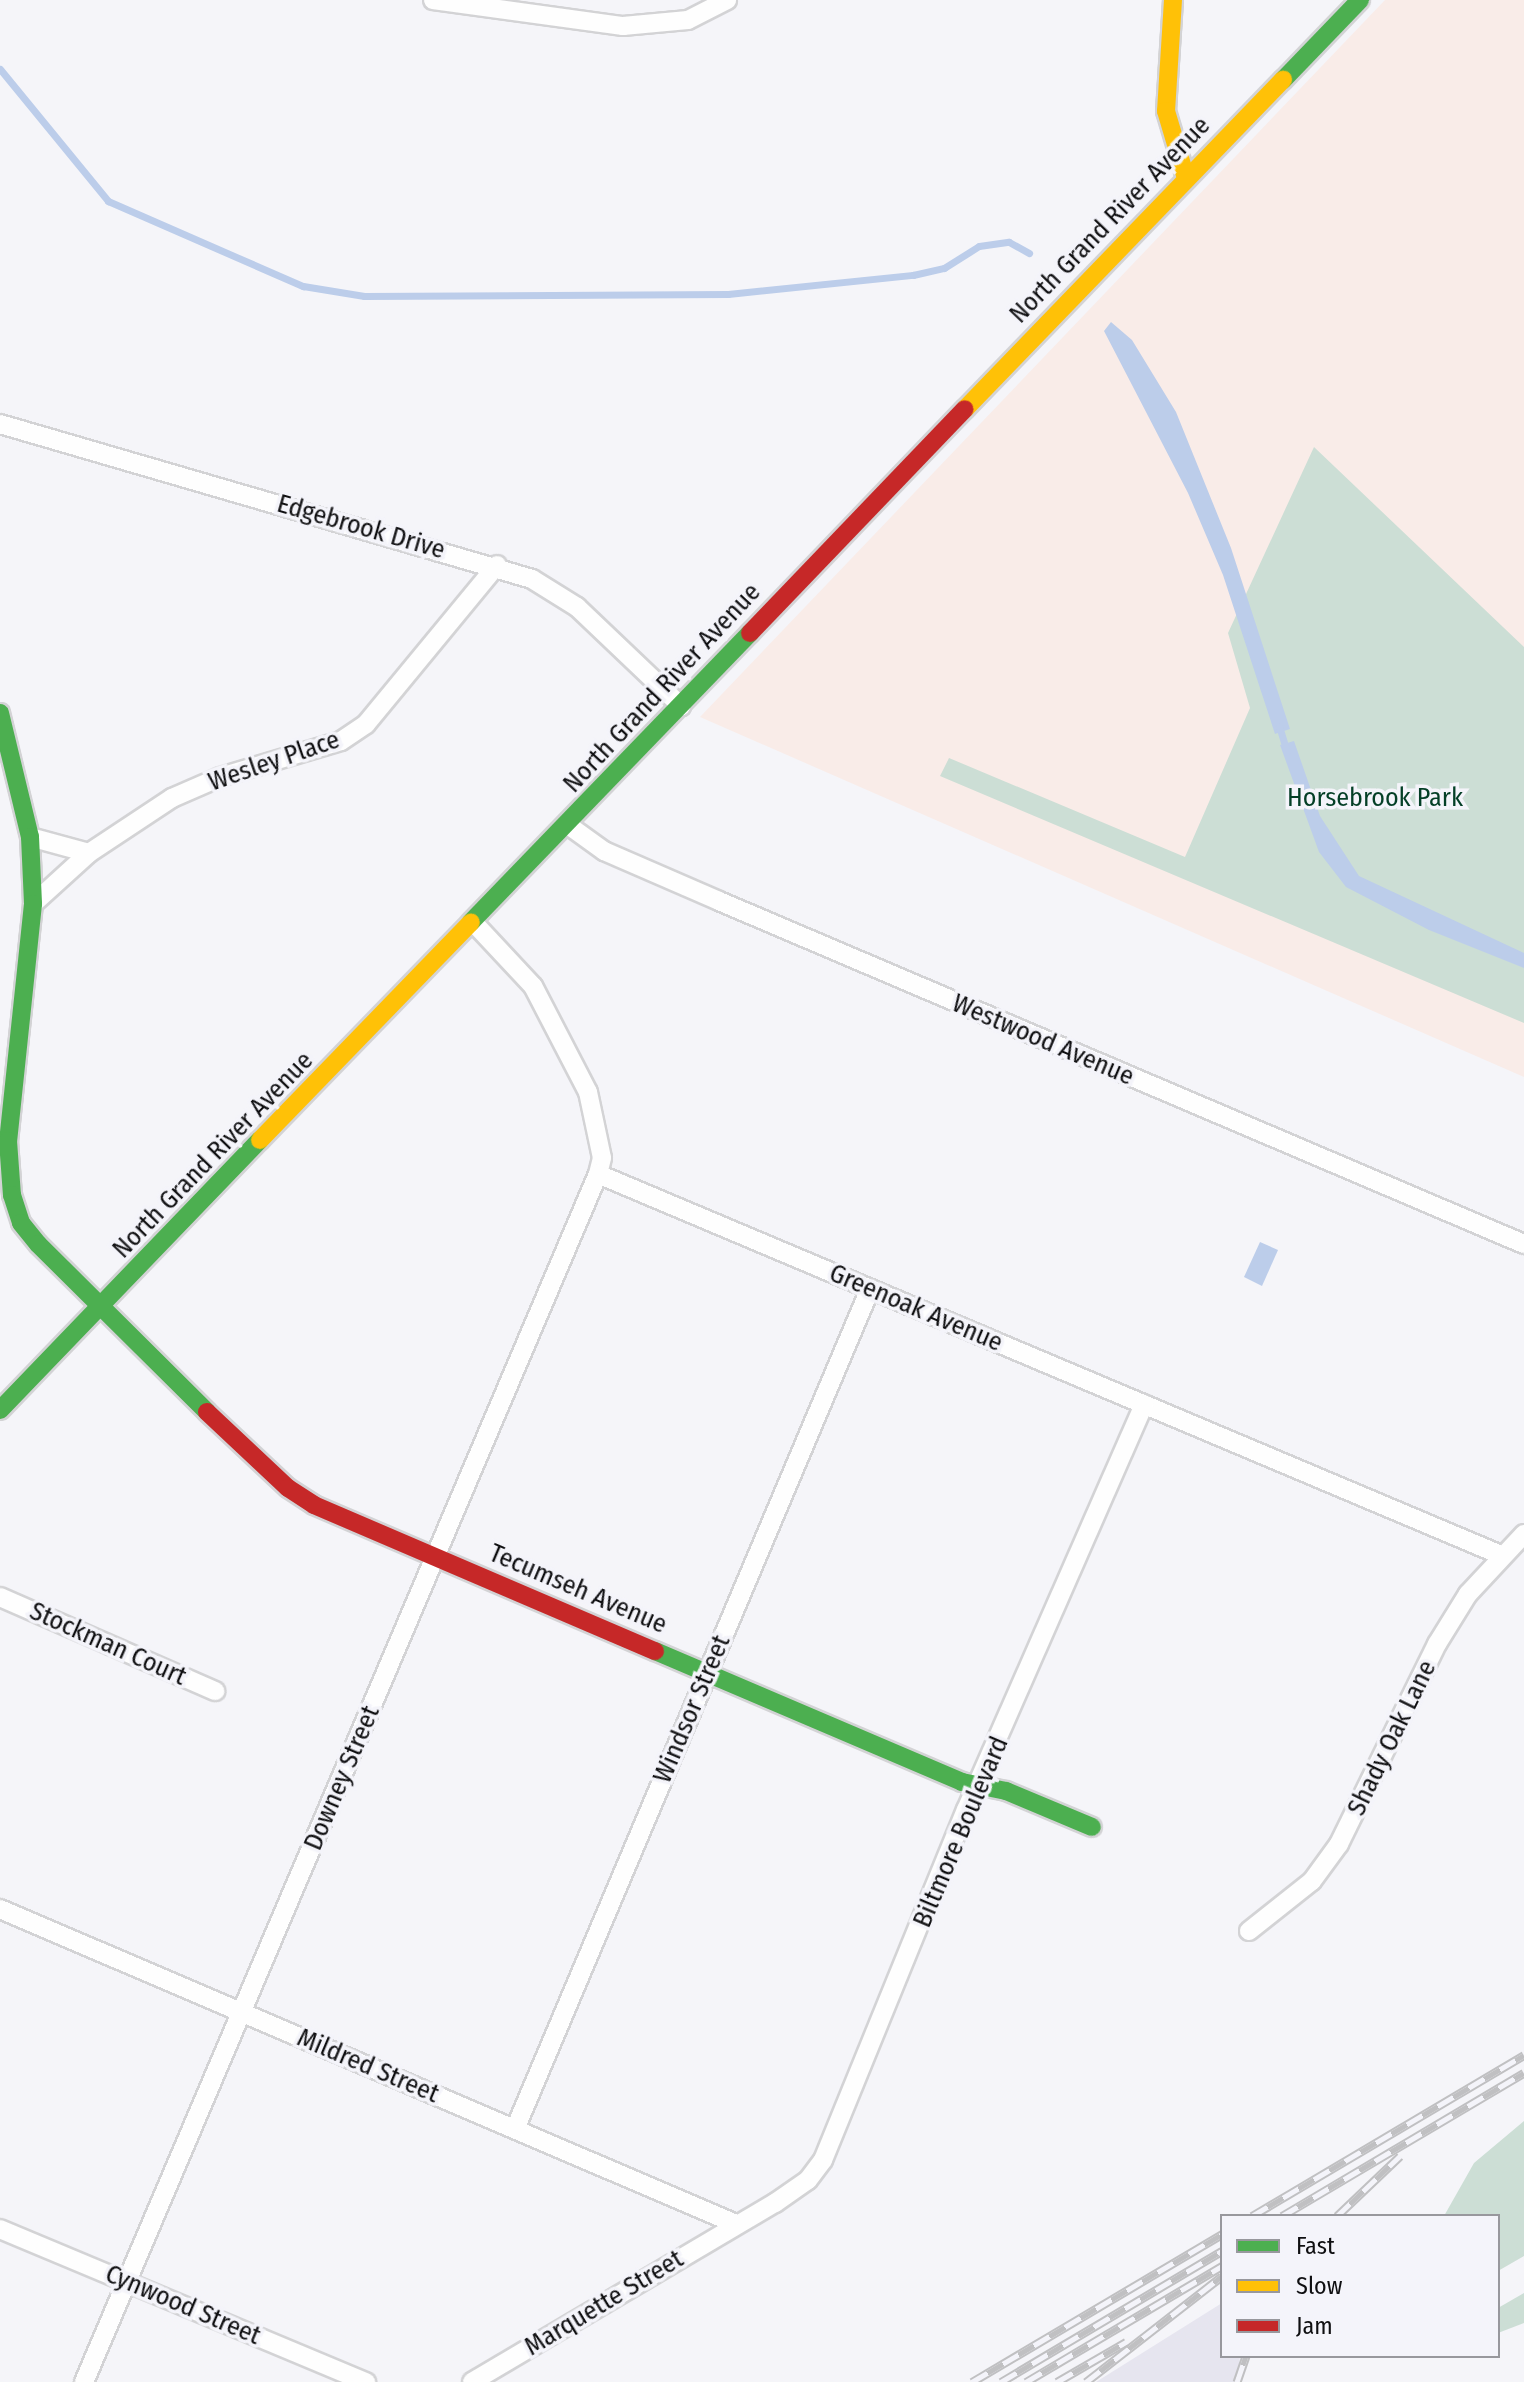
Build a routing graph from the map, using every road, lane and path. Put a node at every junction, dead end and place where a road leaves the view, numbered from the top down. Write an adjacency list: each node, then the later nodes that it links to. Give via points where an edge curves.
1 (433, 0): 2 (street, via 623,26 688,20)
2 (727, 0)
3 (1173, 0): 5 (main road, via 1166,111)
4 (1360, 0): 5 (main road, North Grand River Avenue)
5 (1186, 178): 8 (main road, North Grand River Avenue)
6 (0, 424): 7 (street, Edgebrook Drive)
7 (497, 565): 8 (street, Edgebrook Drive, via 557,591); 12 (street, Wesley Place, via 366,724 331,744 220,777 172,798)
8 (681, 706): 10 (main road, North Grand River Avenue)
9 (0, 713): 11 (main road, Tecumseh Avenue)
10 (568, 825): 14 (main road, North Grand River Avenue); 16 (street, Westwood Avenue, via 604,851)
11 (30, 837): 12 (street); 13 (main road, Tecumseh Avenue)
12 (89, 853): 13 (street, Wesley Place)
13 (33, 904): 18 (main road, Tecumseh Avenue, via 8,1141 12,1195 21,1223)
14 (474, 923): 15 (street, via 533,986 588,1092 602,1158); 18 (main road, North Grand River Avenue)
15 (598, 1174): 17 (street, Greenoak Avenue); 23 (street, Downey Street)
16 (1524, 1244)
17 (870, 1289): 19 (street, Greenoak Avenue); 25 (street, Windsor Street)
18 (102, 1307): 20 (main road, North Grand River Avenue); 23 (main road, Tecumseh Avenue, via 288,1488 314,1505)
19 (1144, 1404): 22 (street, Greenoak Avenue); 27 (street, Biltmore Boulevard)
20 (0, 1410)
21 (1524, 1534): 22 (street, Shady Oak Lane)
22 (1501, 1555): 30 (street, Shady Oak Lane, via 1437,1644 1339,1844 1312,1881)
23 (435, 1556): 25 (main road, Tecumseh Avenue); 31 (street, Downey Street)
24 (0, 1597): 26 (street, Stockman Court)
25 (706, 1673): 27 (main road, Tecumseh Avenue, via 962,1782); 32 (street, Windsor Street)
26 (215, 1691)
27 (980, 1785): 28 (main road, Tecumseh Avenue); 33 (street, Biltmore Boulevard, via 823,2160 808,2180)
28 (1092, 1827)
29 (0, 1909): 31 (street, Mildred Street)
30 (1249, 1931)
31 (243, 2013): 32 (street, Mildred Street); 35 (street, Downey Street)
32 (515, 2129): 33 (street, Mildred Street)
33 (736, 2224): 38 (street, Marquette Street)
34 (0, 2229): 35 (street, Cynwood Street)
35 (127, 2281): 36 (street, Downey Street); 37 (street, Cynwood Street)
36 (84, 2382)
37 (366, 2382)
38 (472, 2382)

